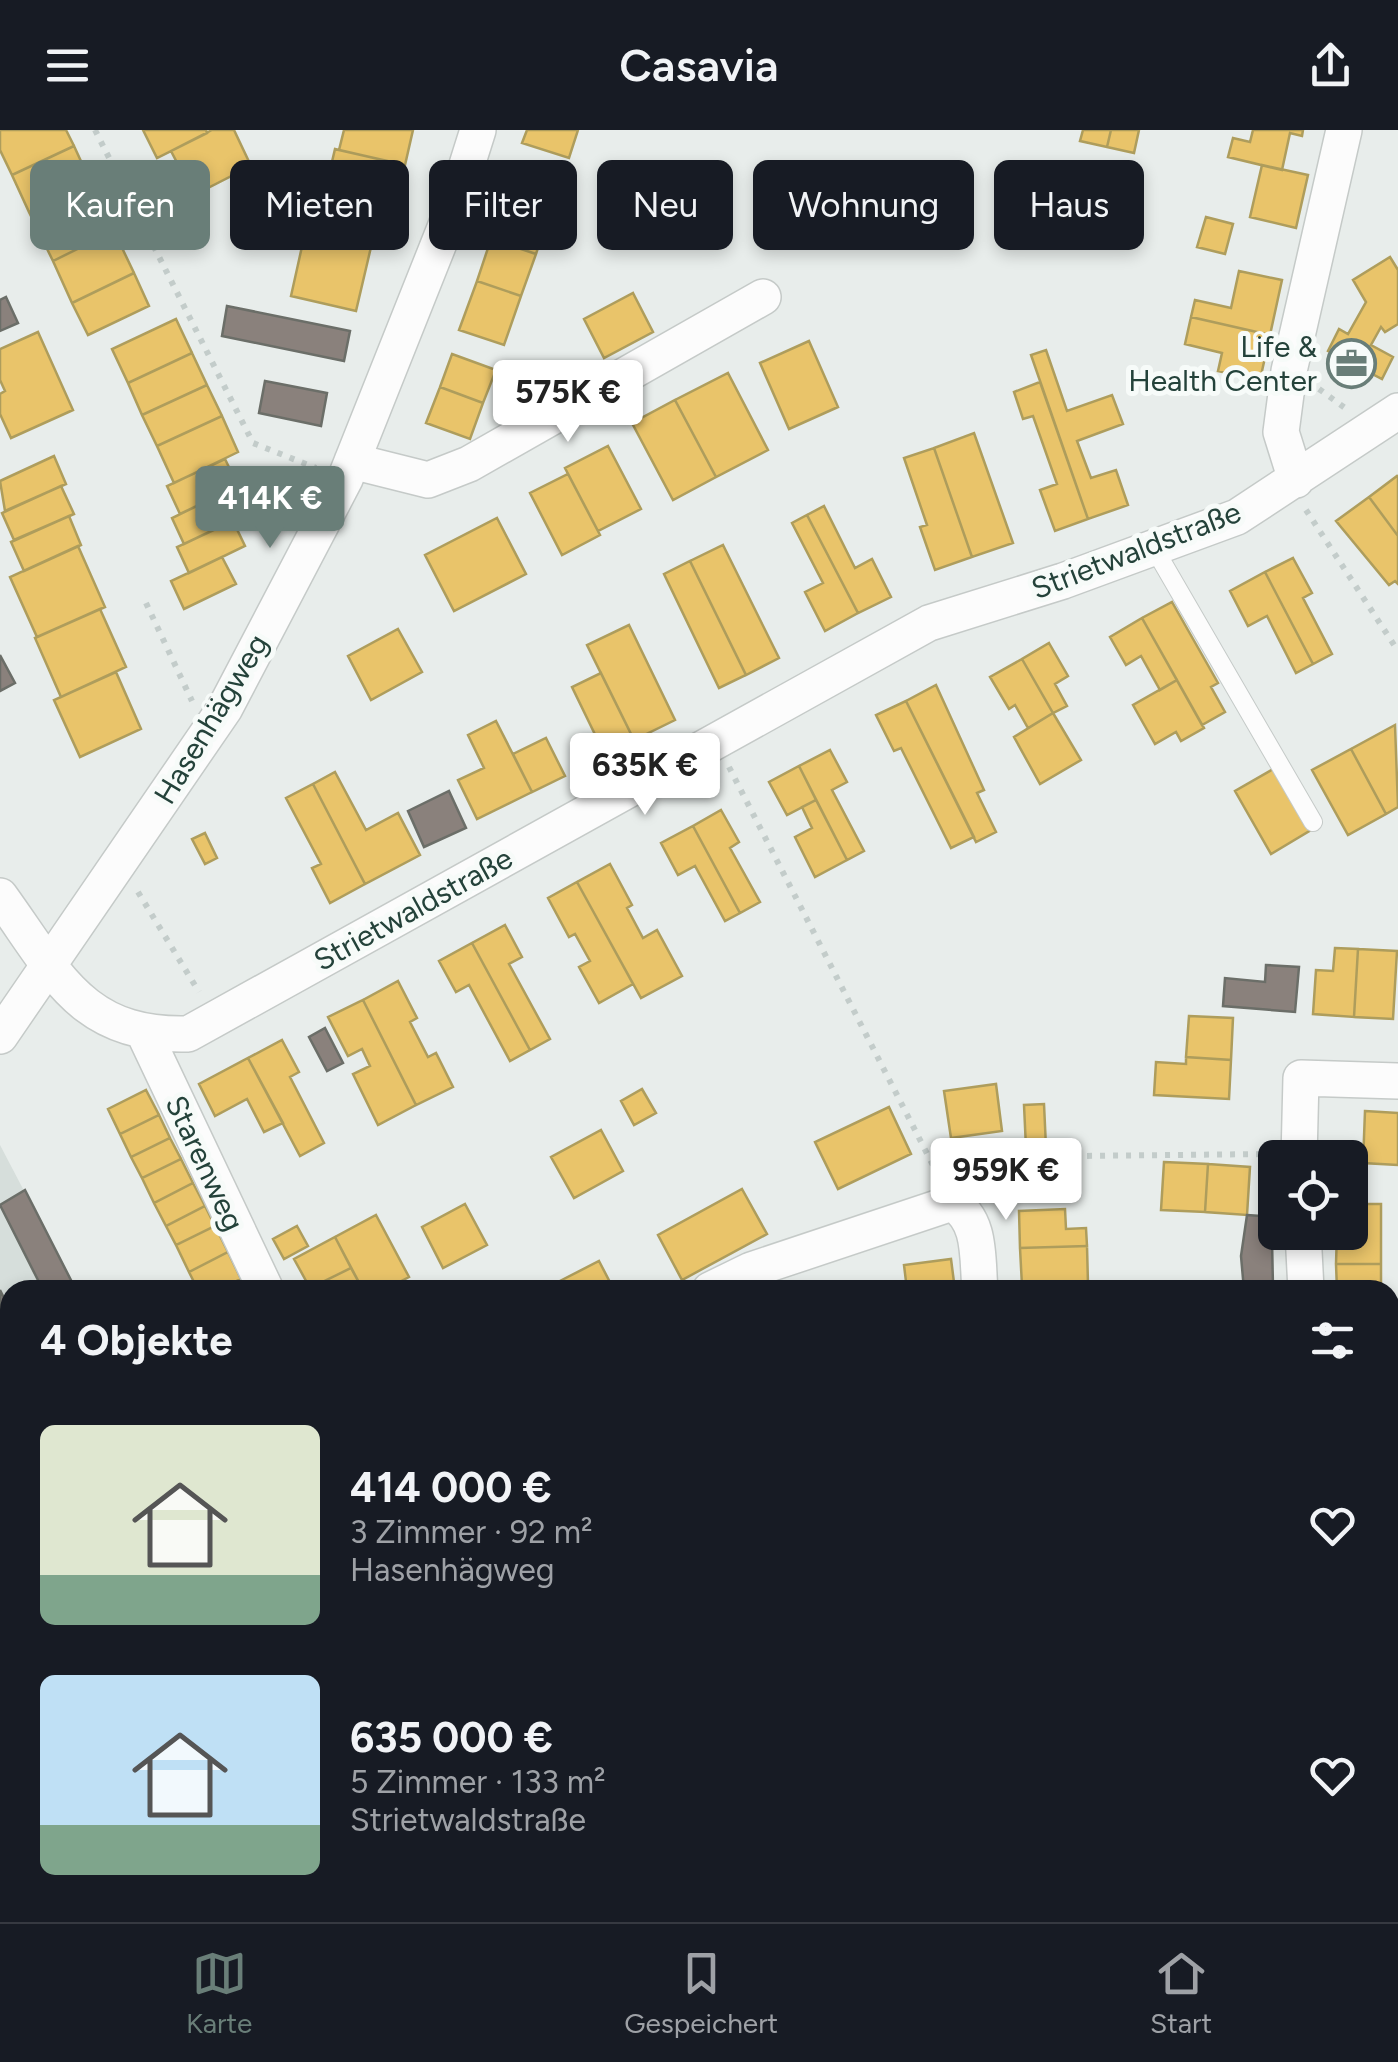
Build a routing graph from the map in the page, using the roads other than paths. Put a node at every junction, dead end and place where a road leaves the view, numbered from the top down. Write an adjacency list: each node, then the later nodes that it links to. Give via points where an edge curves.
1 (478, 130): 5 (street, Hasenhägweg, via 456,203)
2 (1344, 130): 6 (street, via 1289,370 1281,432)
3 (764, 297): 5 (street, via 469,464 428,480)
4 (1383, 420): 6 (street, Strietwaldstraße)
5 (348, 470): 10 (street, Hasenhägweg, via 208,734)
6 (1292, 482): 7 (street, Strietwaldstraße, via 1237,517)
7 (1154, 548): 8 (lane); 12 (street, Strietwaldstraße, via 929,623 188,1034)
8 (1313, 822)
9 (0, 896): 10 (street)
10 (50, 965): 11 (street); 12 (street, via 87,1010)
11 (0, 1036)
12 (145, 1036): 16 (street, Starenweg)
13 (1398, 1081): 14 (street, via 1300,1078)
14 (1299, 1140)
15 (1303, 1250): 19 (street)
16 (261, 1280)
17 (730, 1280): 18 (street, via 952,1202 966,1211 974,1229)
18 (979, 1280)
19 (1305, 1280)

